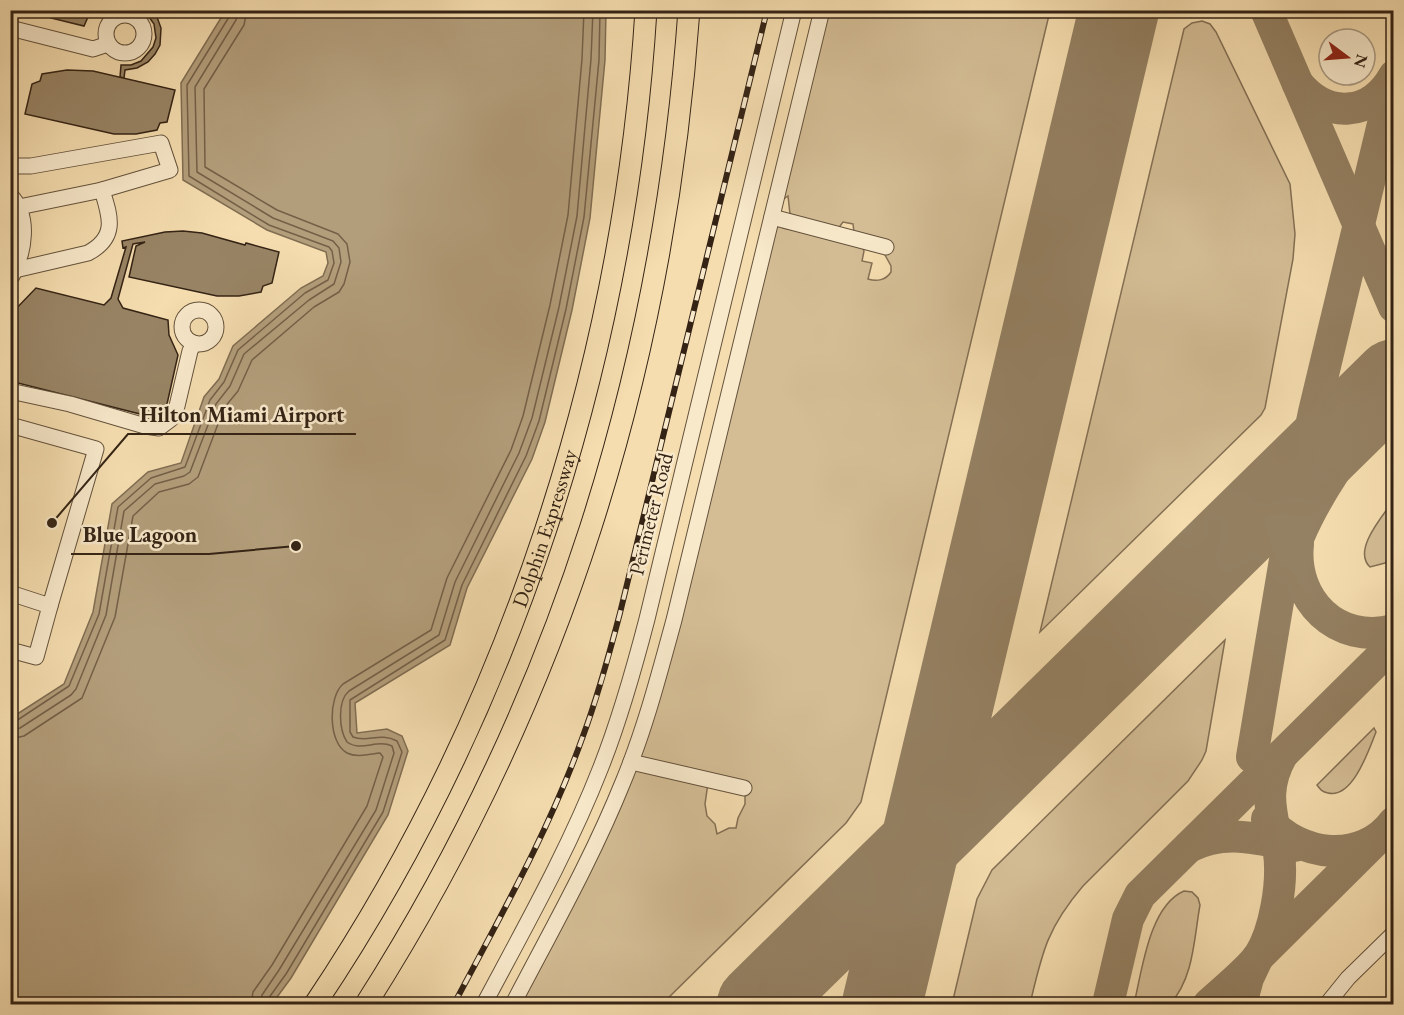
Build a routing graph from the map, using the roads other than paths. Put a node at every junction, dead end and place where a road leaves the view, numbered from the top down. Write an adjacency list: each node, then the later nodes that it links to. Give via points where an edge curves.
1 (646, 10): 23 (highway, Dolphin Expressway, via 636,121 617,252 585,397 555,500 510,629 470,723 417,831)
2 (689, 10): 26 (highway, Dolphin Expressway, via 679,125 661,248 630,394 597,511 557,625 508,743 436,887)
3 (794, 10): 27 (street, Perimeter Road, via 630,681 583,810)
4 (822, 10): 11 (street)
5 (122, 13): 7 (street, via 108,26); 7 (street, via 135,18 142,28 140,46 124,53)
6 (10, 28): 7 (street, via 93,49)
7 (108, 44)
8 (10, 166): 9 (street, via 31,166 161,143 170,170)
9 (102, 190): 10 (street); 13 (street, via 110,225 98,248)
10 (15, 201): 13 (street, via 22,220 22,245)
11 (772, 217): 12 (street); 20 (street, via 660,674)
12 (886, 247)
13 (13, 274)
14 (194, 343): 15 (street, via 177,406 171,419 159,428)
15 (10, 391)
16 (10, 425): 18 (street, via 96,449)
17 (10, 593): 18 (street)
18 (50, 606): 19 (street, via 36,657)
19 (10, 650)
20 (631, 762): 21 (street); 28 (street, via 592,853)
21 (744, 788)
22 (1394, 933): 29 (street, via 1337,989)
23 (349, 951): 24 (highway); 25 (highway, Dolphin Expressway)
24 (304, 1005)
25 (315, 1005)
26 (366, 1005)
27 (484, 1005)
28 (513, 1005)
29 (1327, 1005)

